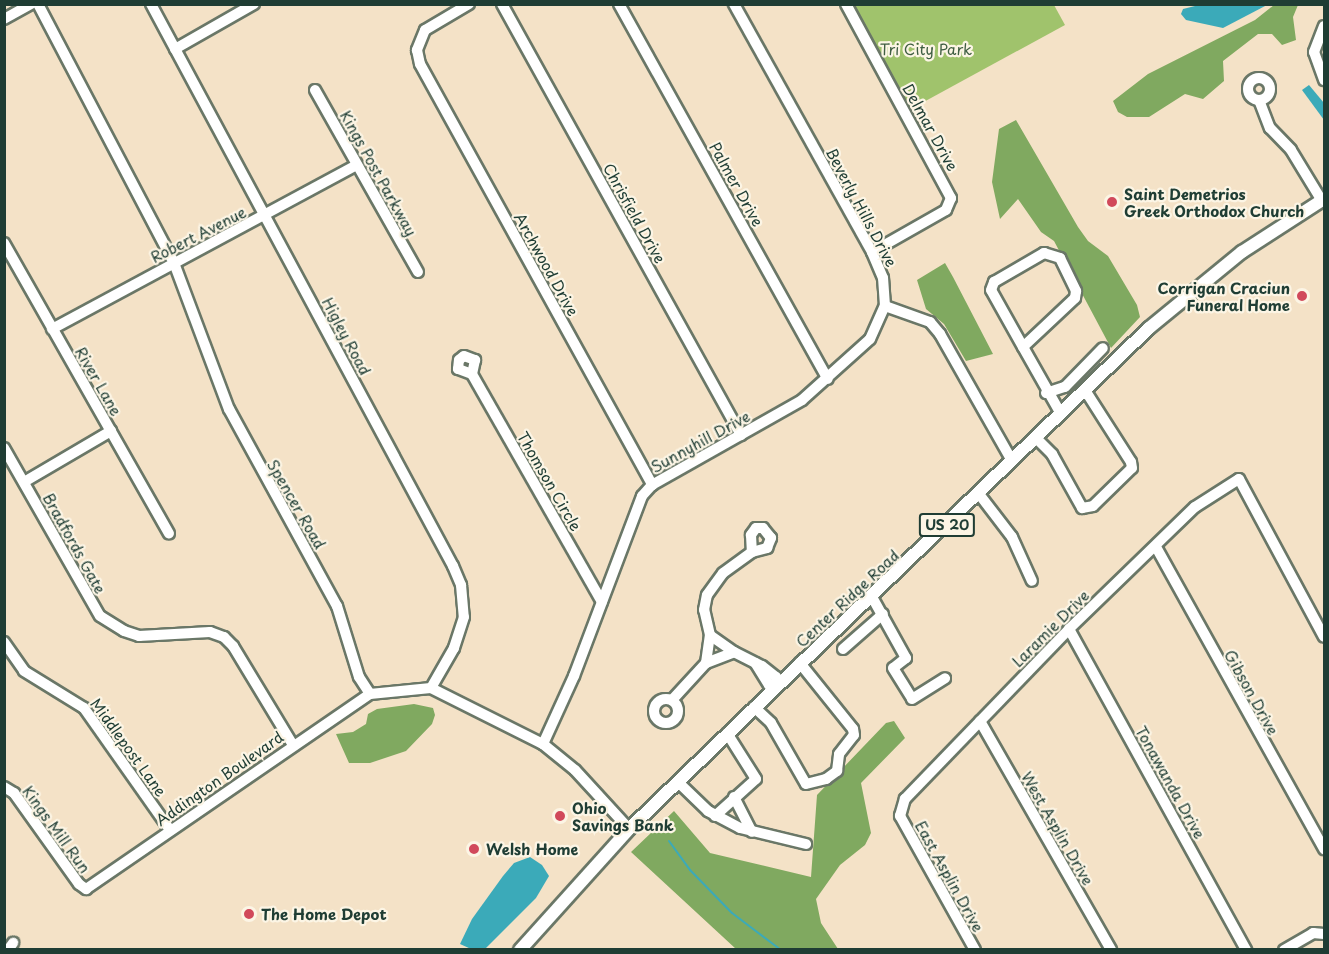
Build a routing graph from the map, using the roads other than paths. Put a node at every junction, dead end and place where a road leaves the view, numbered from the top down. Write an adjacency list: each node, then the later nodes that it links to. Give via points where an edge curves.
1 (31, 4): 10 (street)
2 (38, 4): 21 (street, Spencer Road)
3 (151, 4): 12 (street, Higley Road)
4 (254, 4): 12 (street)
5 (469, 4): 38 (street, Archwood Drive, via 425,30 418,43 418,57)
6 (502, 4): 33 (street, Chrisfield Drive)
7 (619, 4): 28 (street, Palmer Drive)
8 (735, 4): 20 (street, Beverly Hills Drive)
9 (846, 4): 20 (street, Delmar Drive, via 949,189 951,202 946,210)
10 (4, 19)
11 (1324, 26): 13 (street, via 1314,52)
12 (175, 49): 18 (street, Higley Road)
13 (1324, 80)
14 (315, 90): 16 (street, Kings Post Parkway)
15 (1259, 100): 17 (street, via 1270,128 1291,150)
16 (357, 165): 18 (street, Robert Avenue); 22 (street, Kings Post Parkway)
17 (1323, 200): 29 (main road, Center Ridge Road / US 20, via 1203,282)
18 (265, 216): 21 (street, Robert Avenue); 57 (street, Higley Road, via 461,585 461,628)
19 (4, 243): 24 (street, River Lane)
20 (872, 252): 23 (street, Beverly Hills Drive, via 884,278)
21 (174, 263): 24 (street, Robert Avenue); 58 (street, Spencer Road, via 229,410 337,606 359,677)
22 (418, 272)
23 (885, 306): 28 (street, Sunnyhill Drive, via 876,331); 36 (street, via 930,322 940,334)
24 (52, 329): 32 (street, River Lane)
25 (1023, 347): 25 (street, via 991,290 993,282 1044,252 1053,253 1076,291 1075,297); 30 (street)
26 (1103, 348): 30 (street, via 1065,387)
27 (472, 374): 45 (street, Thomson Circle)
28 (828, 379): 33 (street, Sunnyhill Drive, via 802,400)
29 (1085, 390): 31 (main road, Center Ridge Road / US 20); 34 (street, via 1131,462 1131,468 1093,507 1082,508 1052,454)
30 (1046, 393): 31 (street)
31 (1061, 414): 34 (main road, Center Ridge Road / US 20)
32 (111, 431): 37 (street); 40 (street, River Lane)
33 (741, 435): 38 (street, Sunnyhill Drive)
34 (1036, 438): 36 (main road, Center Ridge Road / US 20)
35 (4, 448): 37 (street, Bradfords Gate)
36 (1012, 461): 39 (main road, Center Ridge Road / US 20)
37 (24, 482): 64 (street, Bradfords Gate, via 100,616 139,636 210,632 224,638 233,646)
38 (652, 485): 45 (street, Sunnyhill Drive, via 635,508)
39 (979, 494): 43 (street, via 1012,537); 44 (main road, Center Ridge Road / US 20)
40 (169, 533)
41 (1156, 547): 47 (street, Laramie Drive); 49 (street, Laramie Drive, via 1195,507 1239,479); 74 (street, Gibson Drive)
42 (752, 552): 48 (street, via 723,573 707,595 704,610)
43 (1032, 581)
44 (872, 597): 46 (street); 54 (main road, Center Ridge Road / US 20)
45 (602, 602): 63 (street, Sunnyhill Drive)
46 (883, 614): 51 (street); 55 (street, via 906,658 893,668 912,699)
47 (1069, 629): 61 (street, Laramie Drive); 80 (street, Tonawanda Drive)
48 (710, 635): 52 (street); 53 (street)
49 (1324, 637)
50 (4, 642): 71 (street, Middlepost Lane, via 24,671 84,708)
51 (843, 649)
52 (734, 652): 53 (street); 56 (street, via 776,677)
53 (706, 663): 59 (street)
54 (800, 663): 56 (main road, Center Ridge Road / US 20); 60 (street, via 853,729 854,735 839,754 837,771 815,784 804,782 771,723)
55 (945, 678)
56 (777, 686): 60 (main road, Center Ridge Road / US 20)
57 (431, 688): 58 (street); 63 (street)
58 (370, 694): 64 (street, Addington Boulevard)
59 (672, 700)
60 (754, 707): 62 (main road, Center Ridge Road / US 20)
61 (980, 721): 69 (street, Laramie Drive, via 905,799); 79 (street, West Asplin Drive)
62 (727, 734): 65 (main road, Center Ridge Road / US 20); 67 (street, via 757,775)
63 (543, 744): 70 (street, via 575,770)
64 (293, 745): 71 (street, Addington Boulevard)
65 (678, 782): 68 (street); 70 (main road, Center Ridge Road / US 20)
66 (4, 787): 75 (street, Kings Mill Run, via 14,793)
67 (734, 797): 68 (street); 72 (street)
68 (715, 816): 72 (street)
69 (900, 816): 77 (street, East Asplin Drive)
70 (629, 829): 78 (main road, Center Ridge Road / US 20)
71 (170, 830): 75 (street, Addington Boulevard)
72 (752, 832): 73 (street)
73 (806, 843)
74 (1324, 849)
75 (86, 889)
76 (1324, 934): 81 (street, via 1313,933)
77 (970, 948)
78 (520, 950)
79 (1111, 950)
80 (1246, 950)
81 (1284, 950)

